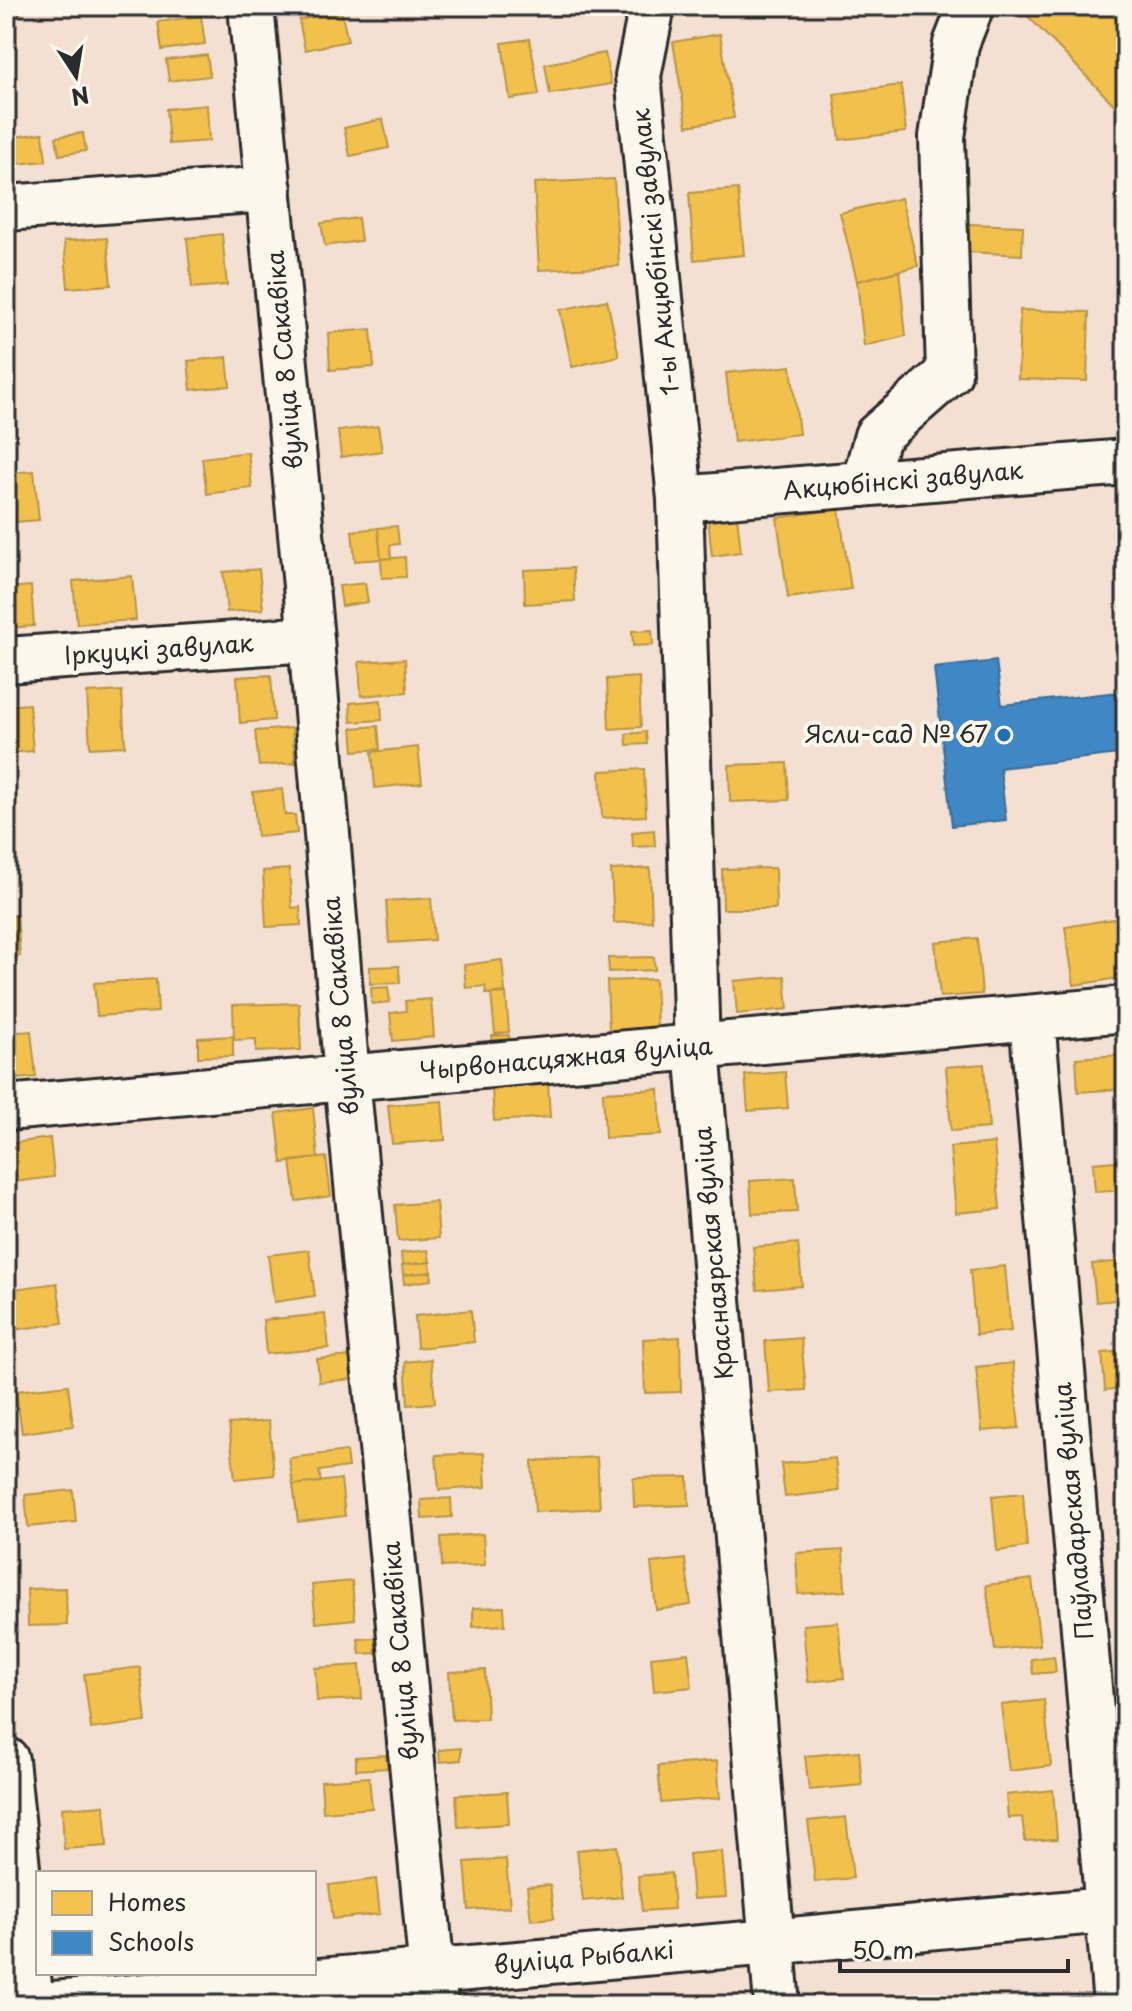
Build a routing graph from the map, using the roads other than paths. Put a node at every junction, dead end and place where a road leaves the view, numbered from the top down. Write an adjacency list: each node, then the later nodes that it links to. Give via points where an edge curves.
1 (251, 6): 4 (street, вуліца 8 Сакавіка)
2 (652, 6): 8 (street, 1-ы Акцюбінскі завулак, via 638,76)
3 (971, 6): 7 (street, via 956,44 942,137 949,373 877,436)
4 (269, 189): 5 (street); 9 (street, вуліца 8 Сакавіка)
5 (6, 208)
6 (1126, 462): 7 (street, Акцюбінскі завулак)
7 (864, 484): 8 (street, Акцюбінскі завулак)
8 (680, 499): 13 (street, Краснаярская вуліца)
9 (311, 639): 10 (street, Іркуцкі завулак); 14 (street, вуліца 8 Сакавіка)
10 (6, 660)
11 (1126, 1009): 12 (street, Чырвонасцяжная вуліца)
12 (1032, 1018): 13 (street, Чырвонасцяжная вуліца); 17 (street, Паўладарская вуліца)
13 (697, 1048): 14 (street, Чырвонасцяжная вуліца); 18 (street, Краснаярская вуліца)
14 (347, 1078): 15 (street, Чырвонасцяжная вуліца); 19 (street, вуліца 8 Сакавіка)
15 (6, 1108)
16 (6, 1760): 20 (street)
17 (1117, 1909): 18 (street, вуліца Рыбалкі); 23 (street, Паўладарская вуліца)
18 (771, 1942): 19 (street, вуліца Рыбалкі); 22 (street, Краснаярская вуліца)
19 (434, 1988): 21 (street, вуліца Рыбалкі)
20 (31, 2005)
21 (42, 2005)
22 (777, 2005)
23 (1116, 2005)

